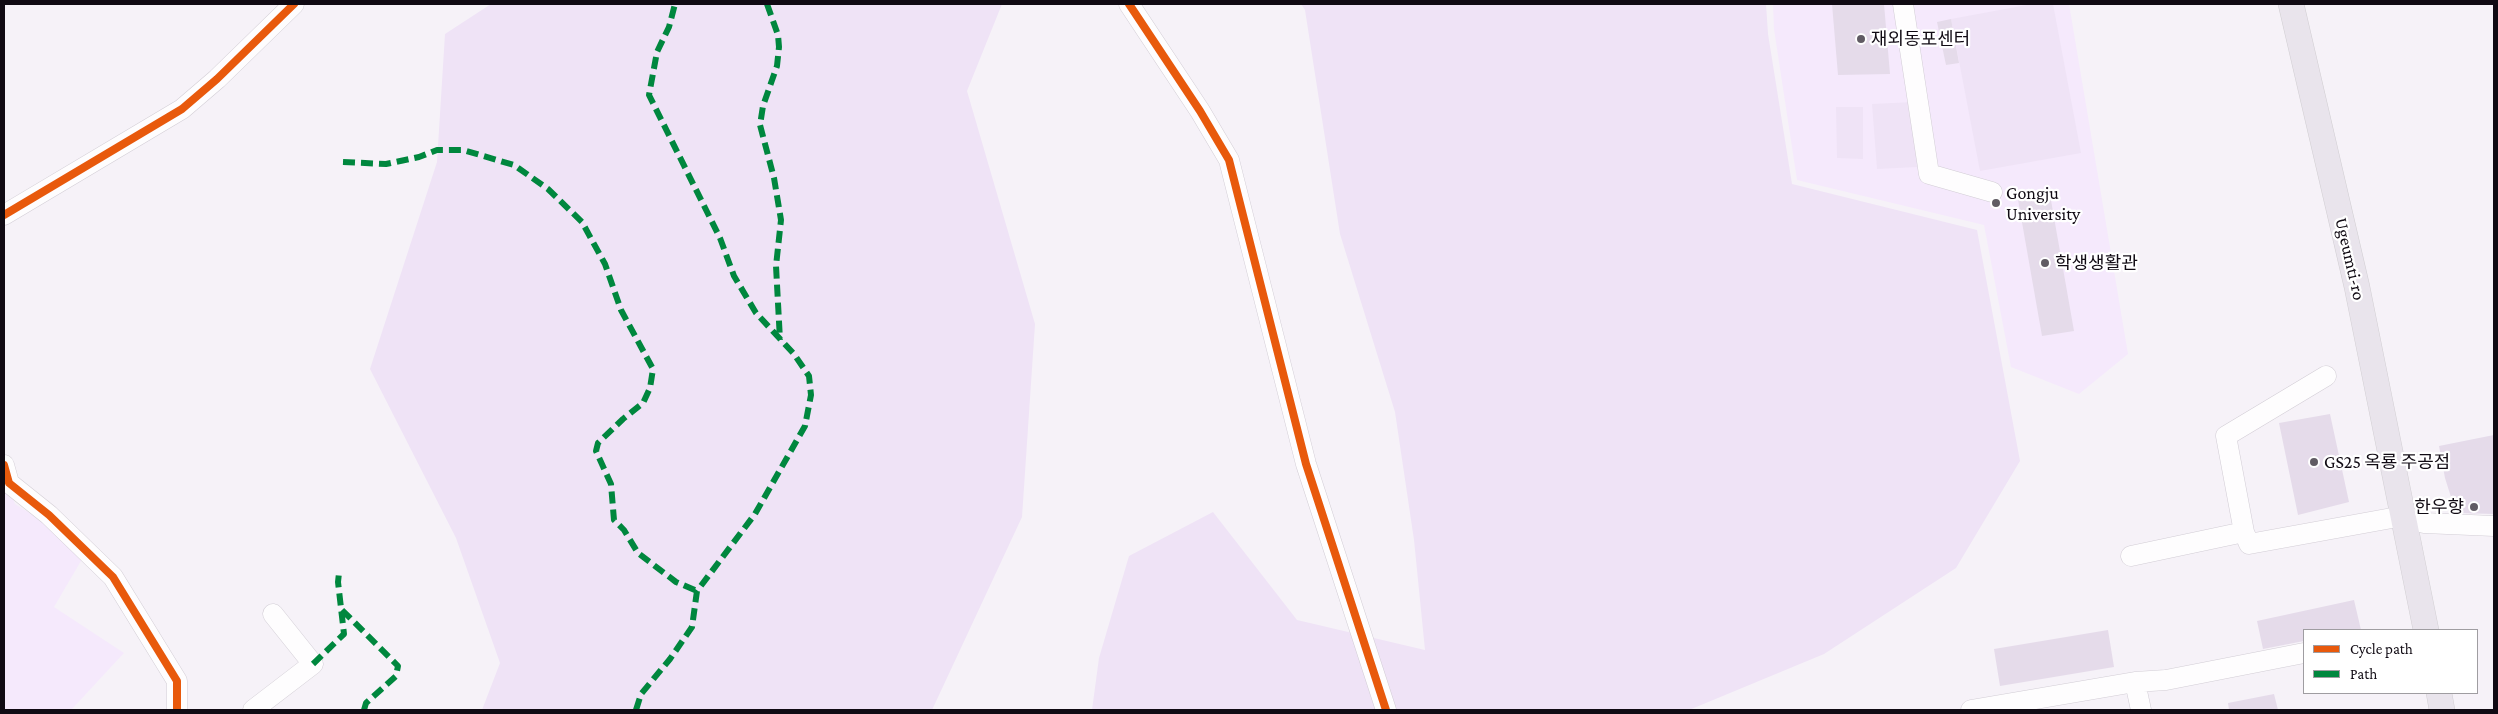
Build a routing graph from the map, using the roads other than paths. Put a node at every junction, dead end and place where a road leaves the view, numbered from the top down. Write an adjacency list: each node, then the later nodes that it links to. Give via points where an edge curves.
1 (294, 4): 6 (street, via 182,109)
2 (1129, 4): 20 (street, via 1229,160 1306,464)
3 (1904, 4): 5 (street, via 1929,174)
4 (2291, 4): 9 (main road, Ugeumti-ro, via 2357,287)
5 (1992, 192)
6 (4, 215)
7 (2326, 376): 11 (street, via 2226,436)
8 (4, 465): 18 (street, via 9,483 49,515 113,577 177,681)
9 (2403, 516): 10 (street, via 2424,523); 11 (street, via 2249,544); 14 (main road, Ugeumti-ro)
10 (2494, 526)
11 (2244, 532): 12 (street)
12 (2131, 556)
13 (273, 614): 19 (street, via 313,664)
14 (2426, 629)
15 (2303, 653): 16 (street, via 2166,680)
16 (2135, 682): 21 (street); 22 (street)
17 (2438, 694): 23 (main road)
18 (177, 710)
19 (253, 710)
20 (1386, 710)
21 (1971, 710)
22 (2141, 710)
23 (2442, 710)

